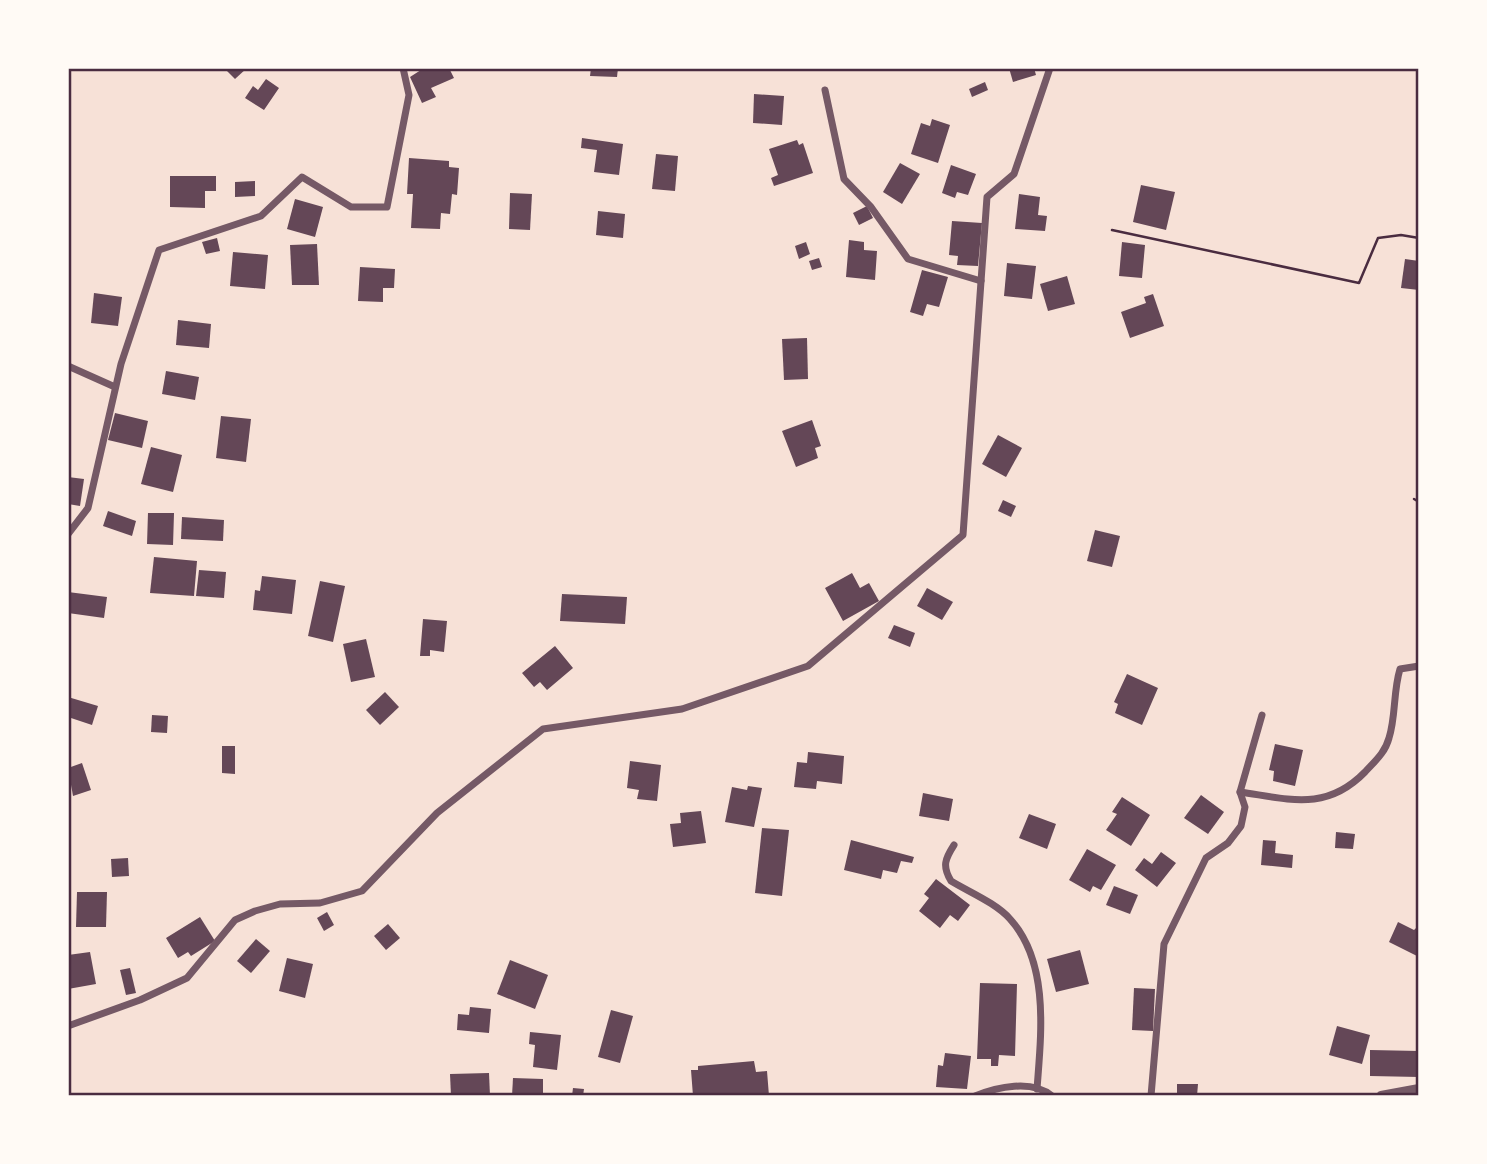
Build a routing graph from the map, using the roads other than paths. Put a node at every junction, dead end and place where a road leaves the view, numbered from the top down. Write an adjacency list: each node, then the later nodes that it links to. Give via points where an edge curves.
1 (403, 68): 6 (street, via 409,95 387,207 351,207 302,177 261,216 159,250)
2 (1051, 68): 4 (street, via 1014,174 987,197)
3 (825, 90): 4 (street, via 844,179 871,206 908,259)
4 (981, 281): 12 (street, via 963,535 808,666 682,709 543,729 437,813 362,891 320,903 281,904 235,920 187,978)
5 (68, 366): 6 (street)
6 (115, 387): 7 (street, via 88,508)
7 (68, 534)
8 (1419, 666): 10 (street, via 1400,669 1384,752 1359,778 1330,797 1303,801)
9 (1262, 715): 10 (street)
10 (1240, 792): 17 (street, via 1245,807 1241,827 1206,858 1164,944)
11 (954, 845): 14 (street, via 944,860 951,881 1010,918 1029,953 1039,989)
12 (68, 1026)
13 (1419, 1089): 18 (street)
14 (1037, 1090): 15 (street, via 993,1088); 16 (street)
15 (975, 1096)
16 (1052, 1096)
17 (1151, 1096)
18 (1381, 1096)

